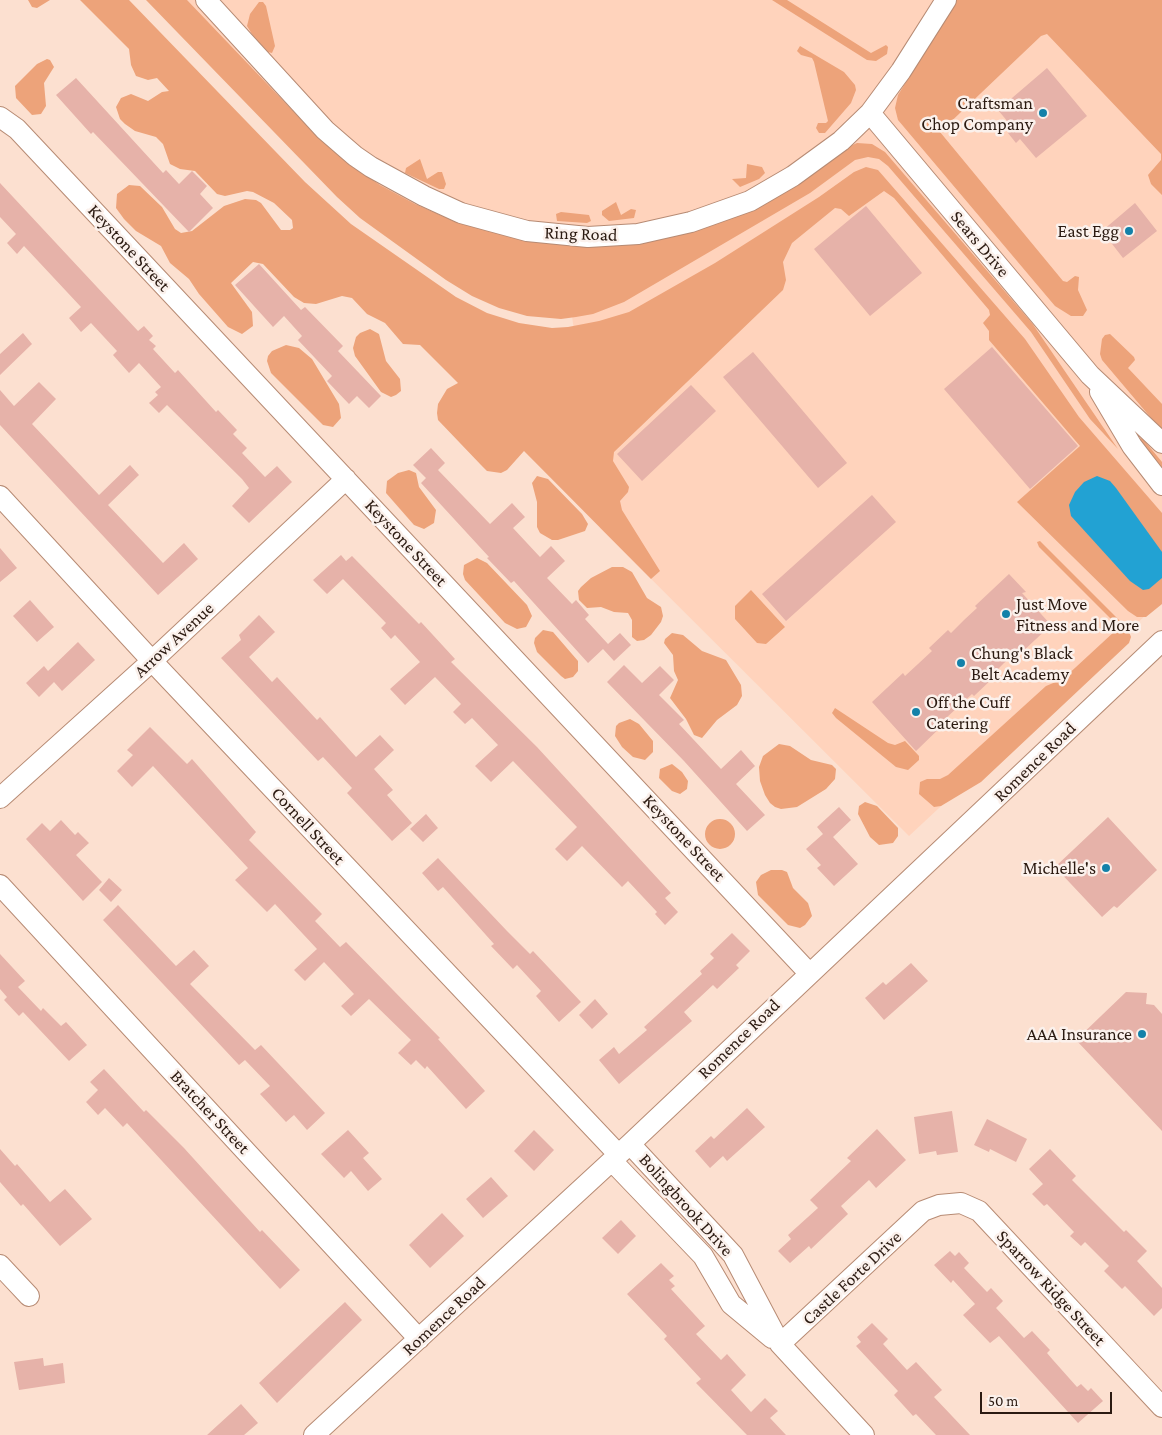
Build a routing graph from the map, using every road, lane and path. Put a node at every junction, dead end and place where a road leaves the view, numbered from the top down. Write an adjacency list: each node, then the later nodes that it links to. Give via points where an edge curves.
1 (206, 0): 3 (street, Ring Road, via 292,95 355,156 442,205 479,219 527,231 582,237 621,236 651,232 714,215 763,194 793,176 841,141)
2 (946, 0): 3 (street, Ring Road)
3 (870, 113): 5 (street, Sears Drive)
4 (0, 117): 7 (street, Keystone Street, via 17,129)
5 (1090, 375): 6 (street, Sears Drive); 8 (street, Sears Drive, via 1132,446)
6 (1162, 443)
7 (346, 479): 11 (street, Arrow Avenue); 14 (street, Keystone Street)
8 (1162, 485)
9 (0, 496): 11 (street, Cornell Street)
10 (1162, 641): 14 (street, Romence Road)
11 (152, 661): 12 (street, Arrow Avenue); 15 (street, Cornell Street)
12 (0, 798)
13 (0, 885): 19 (street, Bratcher Street)
14 (809, 972): 15 (street, Romence Road)
15 (620, 1153): 19 (street, Romence Road); 20 (street, Bolingbrook Drive, via 733,1255)
16 (924, 1211): 20 (street, Castle Forte Drive); 21 (street, Sparrow Ridge Street, via 961,1203 979,1211)
17 (0, 1265): 18 (street)
18 (29, 1296)
19 (419, 1339): 22 (street, Romence Road)
20 (780, 1344): 23 (street, Bolingbrook Drive)
21 (1162, 1407)
22 (314, 1435)
23 (864, 1435)

